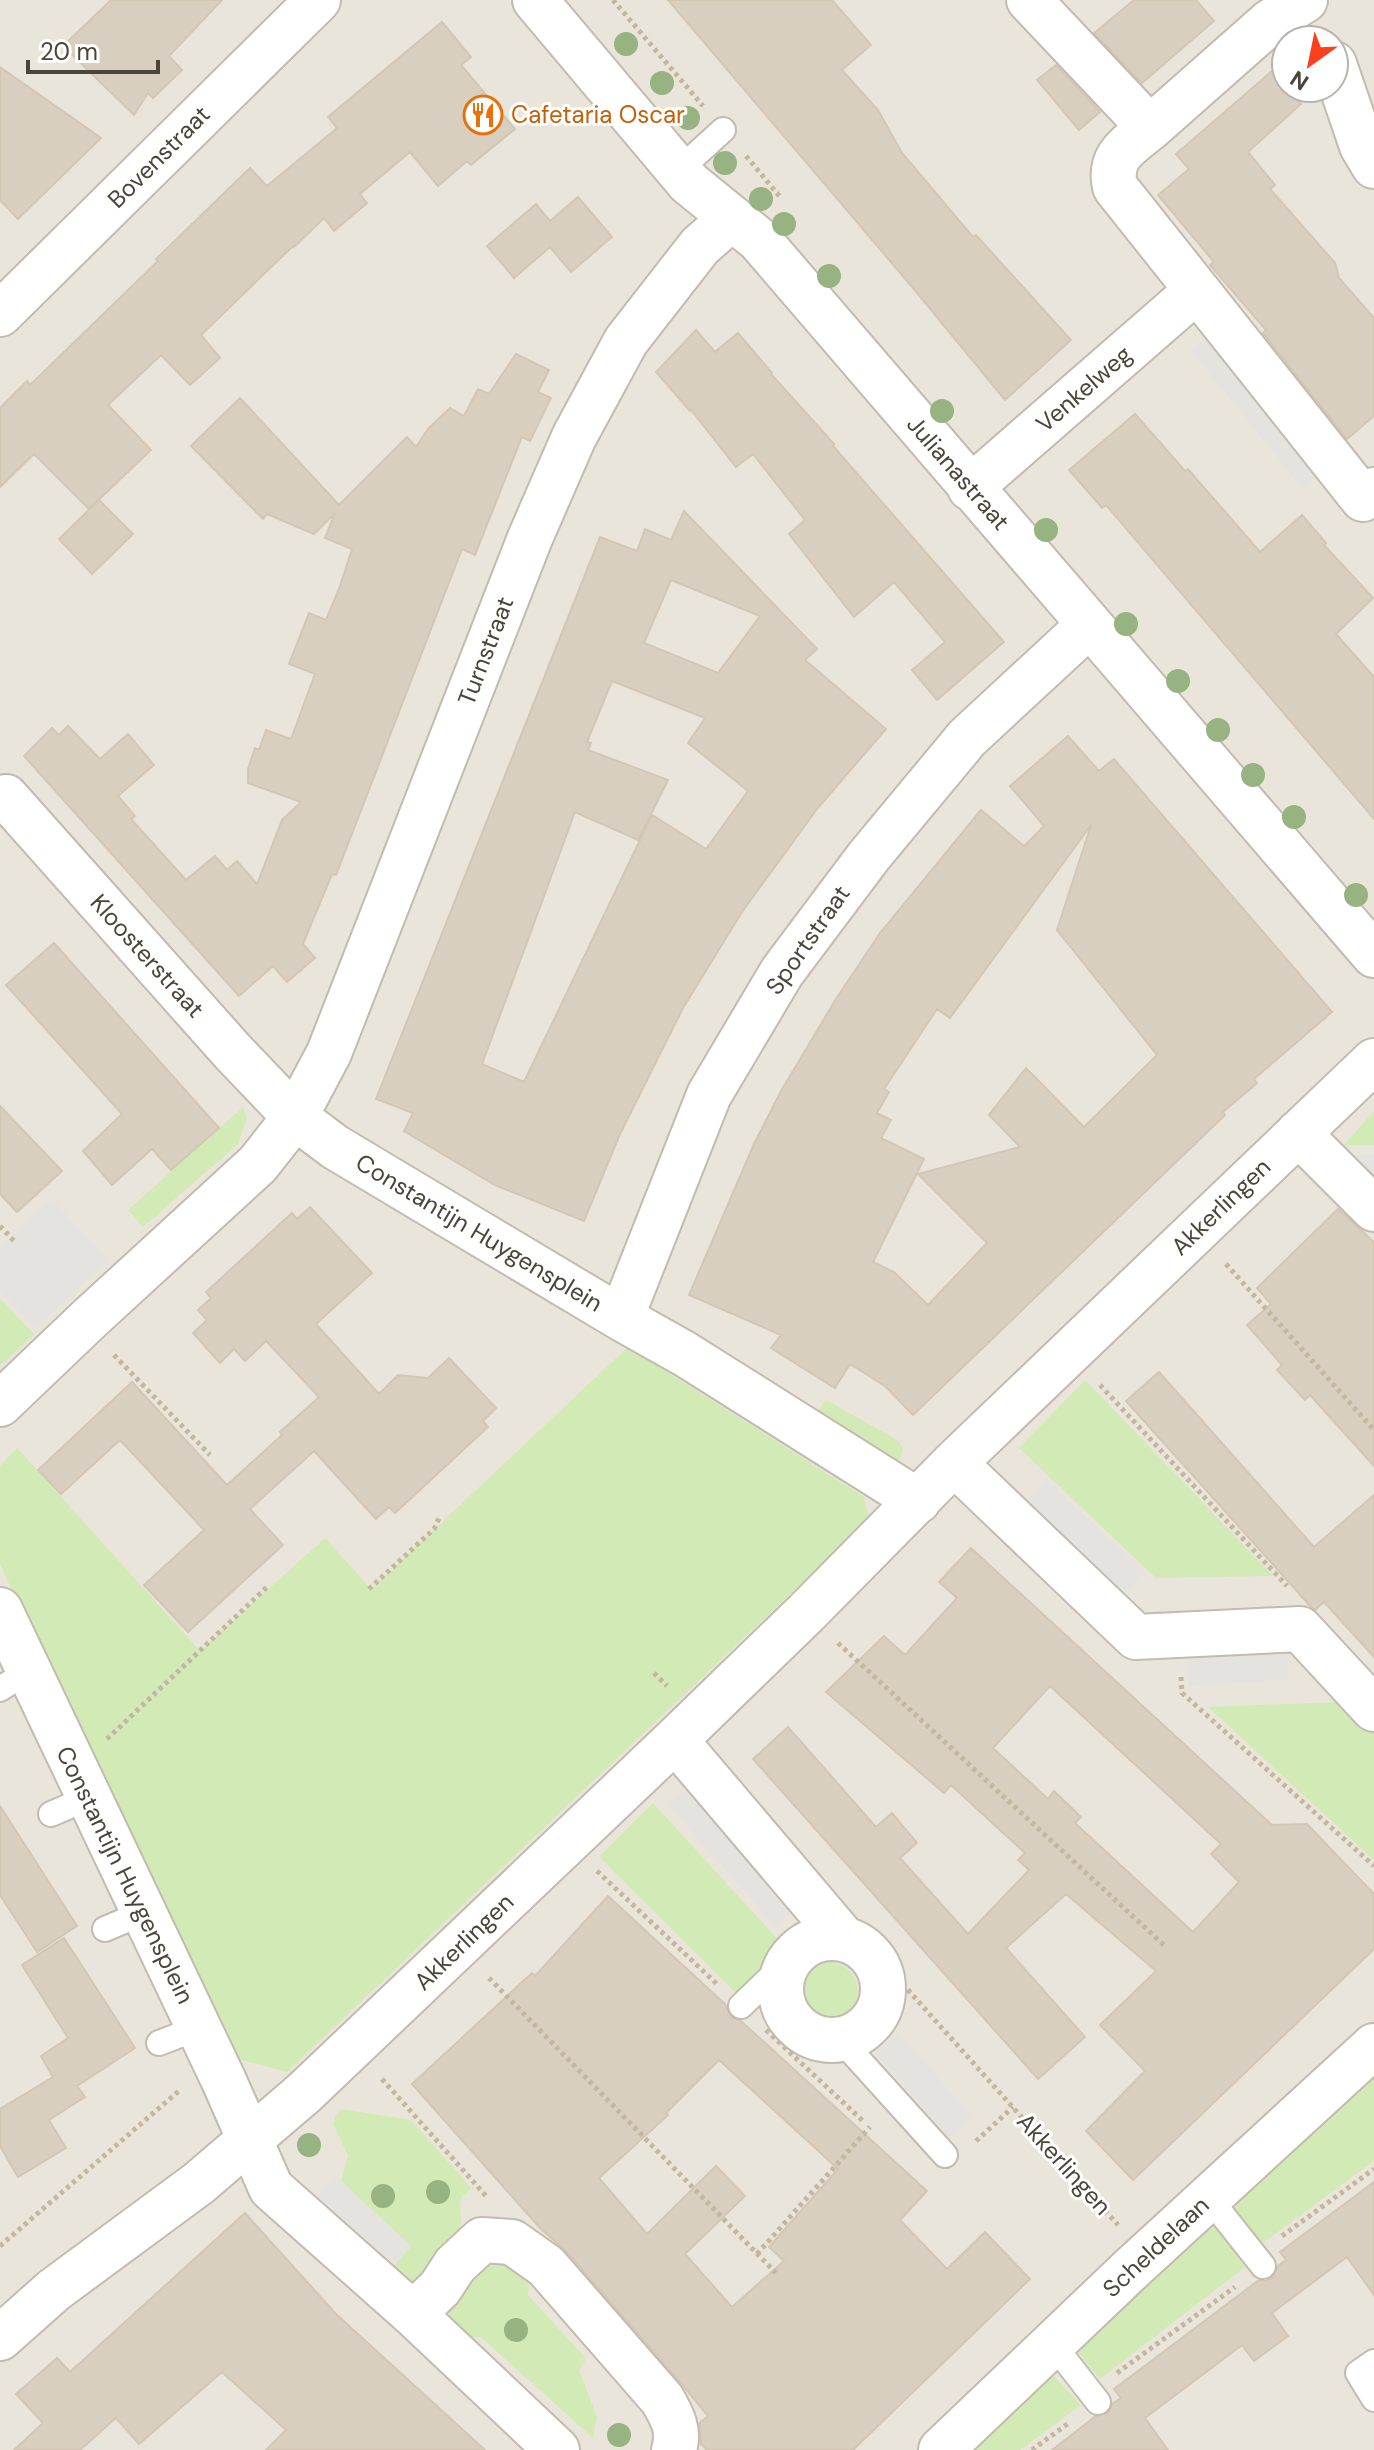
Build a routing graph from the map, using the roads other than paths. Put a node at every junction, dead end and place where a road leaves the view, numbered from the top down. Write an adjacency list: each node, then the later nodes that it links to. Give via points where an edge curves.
1 (318, 0): 14 (street, Bovenstraat)
2 (535, 0): 11 (street, Julianastraat)
3 (1029, 0): 8 (street)
4 (1305, 0): 8 (street, via 1270,22)
5 (1312, 0): 6 (street)
6 (1320, 24)
7 (1348, 104): 10 (street)
8 (1150, 128): 13 (street, via 1118,155 1112,175 1115,187)
9 (723, 130): 11 (lane)
10 (1374, 166)
11 (678, 171): 12 (street, Julianastraat)
12 (732, 218): 15 (street, Julianastraat, via 759,240); 21 (street, Turnstraat, via 700,246 626,341 574,437 329,1053)
13 (1196, 291): 15 (street, Venkelweg); 16 (street)
14 (0, 314)
15 (970, 488): 17 (street, Julianastraat)
16 (1370, 502)
17 (1089, 625): 19 (street, Julianastraat); 24 (street, Sportstraat, via 967,738 782,972 709,1095)
18 (0, 798): 21 (street, Kloosterstraat, via 6,797)
19 (1374, 955)
20 (1374, 1061): 22 (street, Akkerlingen)
21 (295, 1117): 24 (street, Constantijn Huygensplein, via 335,1147); 25 (street, via 258,1164)
22 (1298, 1133): 23 (street); 26 (street, Akkerlingen)
23 (1374, 1209)
24 (621, 1318): 27 (street, Constantijn Huygensplein)
25 (0, 1404)
26 (954, 1463): 27 (street, Akkerlingen); 30 (street, via 1136,1637 1300,1629)
27 (918, 1501): 31 (street, Akkerlingen)
28 (0, 1610): 29 (street, Constantijn Huygensplein)
29 (14, 1680): 37 (street, Constantijn Huygensplein, via 178,2035)
30 (1374, 1709)
31 (675, 1740): 32 (street); 37 (street, Akkerlingen)
32 (844, 1939): 33 (street, via 804,1946); 35 (street, via 876,1962 884,1992 871,2023)
33 (781, 1980): 34 (lane, via 769,1979); 35 (street, via 788,2034)
34 (741, 2006)
35 (841, 2040): 38 (lane)
36 (1374, 2046): 39 (street, Scheldelaan)
37 (250, 2141): 41 (street, via 271,2188); 42 (street, Akkerlingen, via 54,2290)
38 (945, 2155)
39 (1209, 2198): 40 (lane); 43 (street, Scheldelaan)
40 (1260, 2261)
41 (413, 2314): 47 (street); 48 (street, via 482,2240 512,2242 546,2266 662,2399 675,2421)
42 (0, 2338)
43 (1052, 2343): 45 (lane); 49 (street, Scheldelaan)
44 (1374, 2362): 46 (lane, via 1358,2373)
45 (1094, 2398)
46 (1374, 2399)
47 (557, 2450)
48 (674, 2450)
49 (941, 2450)

